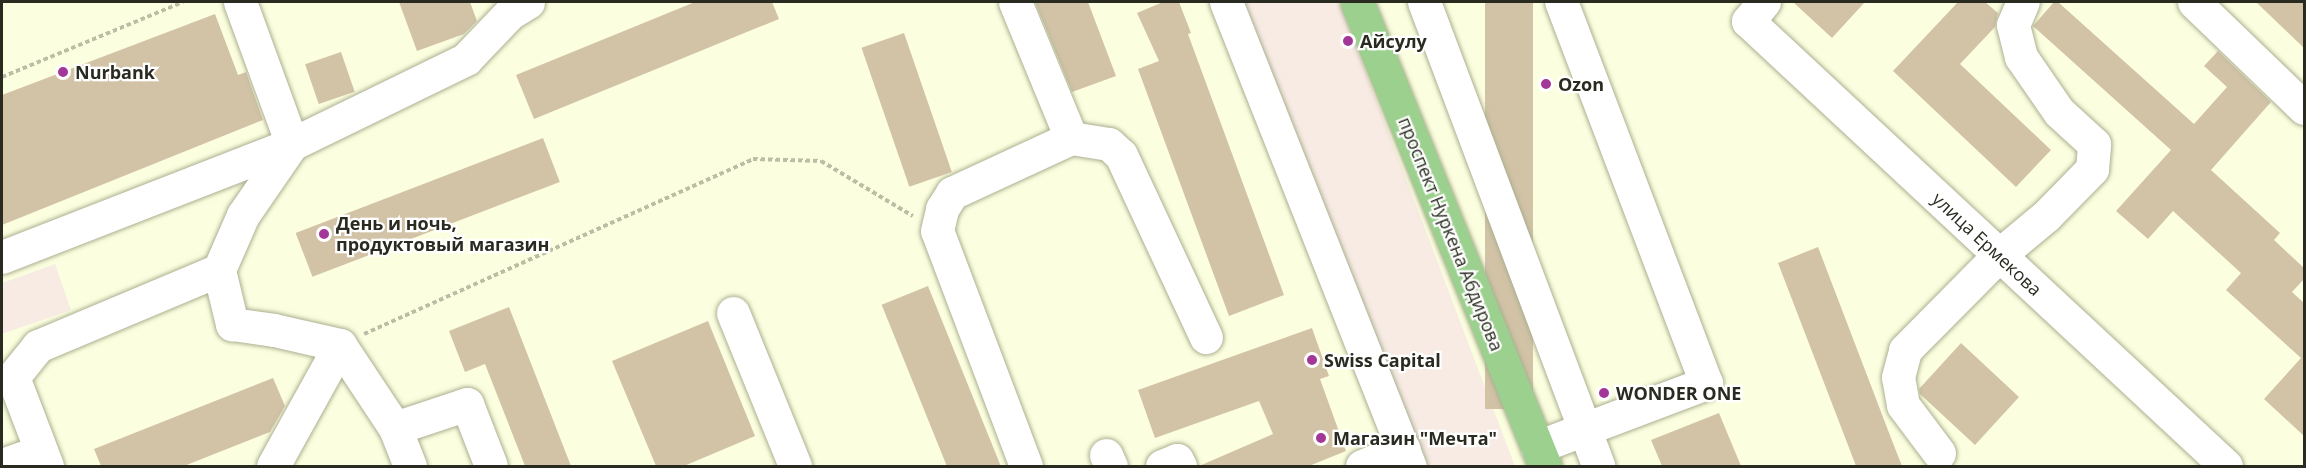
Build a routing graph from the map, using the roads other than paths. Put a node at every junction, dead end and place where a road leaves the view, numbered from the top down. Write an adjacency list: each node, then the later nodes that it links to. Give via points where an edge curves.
1 (240, 2): 13 (street)
2 (528, 2): 13 (street, via 510,13 466,59)
3 (1015, 2): 12 (street)
4 (1226, 2): 25 (street)
5 (1357, 2): 24 (main road, проспект Нуркена Абдирова)
6 (1424, 2): 22 (street)
7 (1561, 2): 22 (street, via 1706,383)
8 (2023, 2): 14 (street, via 2013,25 2021,57 2059,112 2094,144 2094,157 2092,169 2046,216)
9 (2194, 2): 11 (street)
10 (1756, 11): 14 (street, улица Ермекова)
11 (2304, 108)
12 (1071, 138): 18 (street, via 1109,144 1121,155); 32 (street, via 952,194 942,209 937,231)
13 (292, 144): 15 (street); 16 (street, via 243,215)
14 (1999, 255): 23 (street, via 1905,350 1898,377 1903,405); 37 (street, улица Ермекова)
15 (2, 258)
16 (219, 270): 19 (street, via 232,324); 20 (street)
17 (734, 313): 31 (street)
18 (1206, 337)
19 (340, 345): 21 (street); 28 (street)
20 (15, 359): 26 (street, via 13,377)
21 (395, 428): 29 (street); 30 (street, via 467,404)
22 (1584, 429): 24 (street); 36 (street)
23 (1939, 453)
24 (1541, 457)
25 (1407, 458): 35 (street)
26 (44, 459): 27 (street)
27 (2, 465)
28 (273, 466)
29 (410, 466)
30 (492, 466)
31 (795, 466)
32 (1026, 466)
33 (1162, 466): 34 (street, via 1177,460)
34 (1180, 466)
35 (1362, 466)
36 (1598, 466)
37 (2226, 466)

